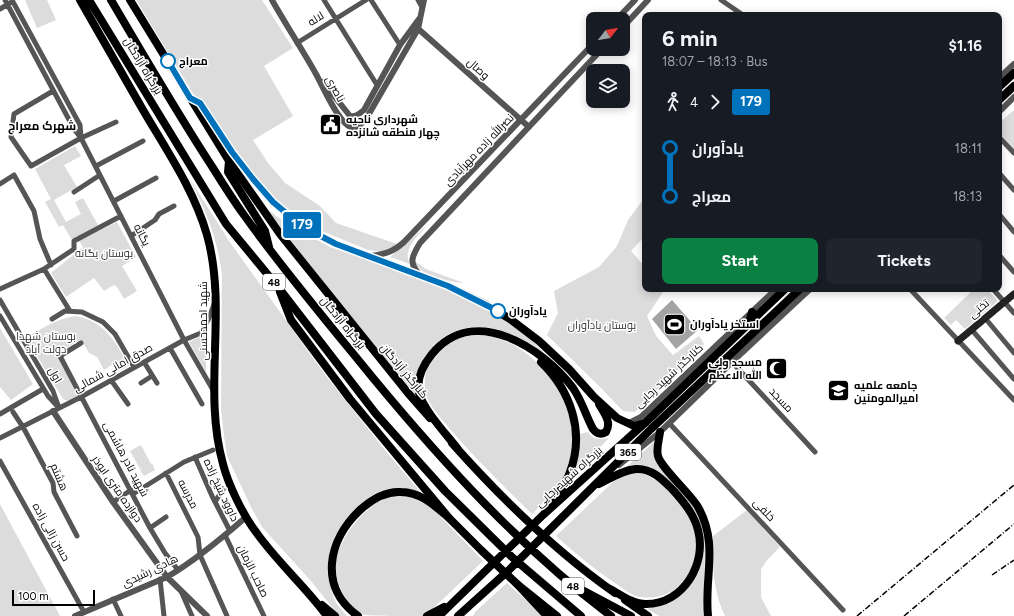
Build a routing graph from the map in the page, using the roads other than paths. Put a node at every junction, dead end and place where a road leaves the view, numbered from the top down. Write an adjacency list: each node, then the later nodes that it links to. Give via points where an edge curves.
1 (80, 0): 76 (main road, شهید احمدحسنی, via 185,180 200,213 207,238)
2 (89, 0): 67 (main road, بزرگراه آزادگان / 48, via 226,224)
3 (111, 0): 60 (main road, بزرگراه آزادگان / 48, via 183,122)
4 (130, 0): 37 (main road, کنارگذر آزادگان)
5 (272, 0): 23 (street)
6 (324, 0): 20 (street)
7 (366, 0): 20 (street, لاله)
8 (371, 0): 24 (street)
9 (418, 0): 16 (street)
10 (424, 0): 16 (street, ناصری)
11 (635, 0): 18 (street)
12 (648, 0): 21 (street)
13 (722, 0): 19 (street)
14 (13, 1): 15 (street); 42 (street, یگانه, via 80,125)
15 (6, 2): 17 (street); 34 (street, یگانه)
16 (422, 7): 22 (street, ناصری)
17 (0, 8)
18 (624, 12)
19 (739, 12)
20 (335, 19): 23 (street, لاله); 32 (street)
21 (630, 19)
22 (416, 27): 24 (street, ناصری); 29 (street, ناصری, via 366,119 355,128 345,124); 39 (street, وصال)
23 (297, 43): 29 (street)
24 (400, 45): 32 (street, ناصری)
25 (586, 51): 39 (street, نصرالله زاده مهرآبادی)
26 (595, 56): 41 (street, نصرالله زاده مهرآبادی)
27 (1014, 64): 30 (street)
28 (1014, 73): 31 (main road)
29 (316, 74): 32 (street, ناصری, via 345,112 354,117 364,110)
30 (1002, 75)
31 (1002, 84)
32 (377, 85)
33 (1014, 86): 35 (main road)
34 (53, 91): 42 (street, یگانه, via 74,129); 42 (street, via 14,114 11,137 31,166)
35 (1002, 97)
36 (1014, 97): 38 (street)
37 (190, 98): 46 (main road, کنارگذر آزادگان); 61 (main road, کنارگذر آزادگان, via 200,103 232,152 273,202 309,230 336,244)
38 (1002, 109)
39 (521, 120): 41 (street, وصال); 61 (street, نصرالله زاده مهرآبادی, via 397,249)
40 (116, 122): 42 (street)
41 (529, 127): 66 (street, نصرالله زاده مهرآبادی, via 420,244 412,256 416,271)
42 (82, 138): 47 (street, یگانه)
43 (1002, 140): 45 (street)
44 (143, 141): 47 (street)
45 (1014, 153)
46 (229, 161): 60 (main road, via 228,172 265,231); 119 (main road, کنارگذر آزادگان, via 307,270 408,394)
47 (96, 166): 48 (street, یگانه)
48 (100, 175): 53 (street); 54 (street, یگانه)
49 (1002, 176): 52 (street)
50 (156, 178): 54 (street)
51 (0, 184): 63 (street, via 14,175 20,183 34,211 40,239)
52 (1014, 190)
53 (74, 192)
54 (114, 201): 56 (street, یگانه)
55 (174, 206): 59 (street, via 159,214 155,220)
56 (121, 216): 59 (street, یگانه); 63 (street, via 74,241 74,249)
57 (1002, 218): 58 (street)
58 (1014, 232)
59 (131, 236): 88 (street, یگانه)
60 (269, 250): 142 (main road, بزرگراه آزادگان / 48, via 419,434 507,526)
61 (371, 256): 66 (main road, کنارگذر آزادگان)
62 (1002, 258): 65 (street)
63 (51, 265): 64 (street)
64 (44, 270): 68 (street); 79 (street)
65 (1014, 272)
66 (422, 276): 105 (main road, کنارگذر آزادگان, via 451,287 510,319 539,341)
67 (278, 287): 134 (main road, via 291,320 368,422); 169 (main road, بزرگراه آزادگان / 48, via 376,414 445,491 523,567)
68 (0, 289)
69 (773, 292): 80 (street, کنارگذر شهید رجایی)
70 (782, 292): 85 (main road, بزرگراه شهید رجایی / 365)
71 (797, 292): 94 (main road, بزرگراه شهید رجایی / 365)
72 (807, 292): 94 (street)
73 (913, 292): 89 (street)
74 (996, 292): 78 (street)
75 (1014, 294): 78 (main road, تختی)
76 (216, 297): 88 (street, صدق امانی شمالی, via 201,333); 103 (main road, شهید احمدحسنی)
77 (0, 300): 109 (street, اول, via 53,391)
78 (1004, 302): 81 (street); 83 (main road, تختی)
79 (70, 311): 84 (street, via 65,311); 96 (street, via 82,312 102,322 115,334)
80 (752, 312): 85 (main road); 86 (street, کنارگذر شهید رجایی)
81 (1014, 313)
82 (0, 316): 102 (street, اول)
83 (985, 318): 87 (main road, تختی); 93 (street)
84 (52, 319)
85 (749, 323): 86 (main road); 115 (main road, بزرگراه شهید رجایی / 365)
86 (738, 325): 113 (street, کنارگذر شهید رجایی, via 641,416 631,422)
87 (972, 330): 89 (main road, تختی); 98 (street)
88 (184, 340): 92 (street, صدق امانی شمالی); 103 (street, یگانه)
89 (958, 341): 106 (street)
90 (81, 343): 104 (street, شهید نادر هاشمی, via 60,356)
91 (521, 344): 105 (main road, via 545,359 561,374 574,389 593,429 596,433 604,433 609,427 608,421); 119 (main road, via 481,330 457,334 442,343 424,365 419,393 429,412); 131 (main road, via 547,368 561,387 572,412 576,432 570,474)
92 (170, 348): 95 (street, صدق امانی شمالی); 108 (street)
93 (1014, 353)
94 (730, 360): 114 (street); 121 (street, مسجد); 126 (main road, بزرگراه شهید رجایی / 365, via 650,429)
95 (144, 362): 96 (street, صدق امانی شمالی); 97 (street)
96 (134, 367): 99 (street, صدق امانی شمالی)
97 (152, 376): 100 (street); 101 (street)
98 (1014, 379)
99 (111, 380): 104 (street, صدق امانی شمالی); 107 (street)
100 (141, 383)
101 (157, 383)
102 (43, 389): 109 (street, اول); 112 (street)
103 (214, 391): 133 (main road, شهید احمدحسنی, via 216,426 223,465)
104 (82, 396): 109 (street, صدق امانی شمالی); 128 (street, شهید نادر هاشمی)
105 (594, 397): 113 (main road, کنارگذر آزادگان)
106 (1014, 400)
107 (128, 404)
108 (202, 404)
109 (59, 408): 110 (street, صدق امانی شمالی)
110 (52, 411): 116 (street, صدق امانی شمالی); 140 (street, دوازده متری ابوذر)
111 (13, 412): 116 (street, هشتم)
112 (0, 414)
113 (625, 422): 115 (main road, کنارگذر آزادگان, via 634,426)
114 (669, 423): 117 (street); 151 (street, خلفی)
115 (645, 424): 131 (main road, بزرگراه شهید رجایی / 365)
116 (23, 427): 118 (street, صدق امانی شمالی); 137 (street, هشتم, via 53,483 54,492)
117 (660, 432): 126 (street); 173 (main road, via 660,460 693,500 708,534)
118 (0, 438)
119 (456, 448): 145 (main road, کنارگذر آزادگان, via 520,513 590,575)
120 (213, 450): 122 (street, مدرسه)
121 (815, 452)
122 (195, 457): 125 (street, مدرسه); 130 (street, داوود شیخ زاده)
123 (0, 461): 124 (street, حسن زالی زاده)
124 (3, 472): 152 (street, حسن زالی زاده)
125 (166, 473): 128 (street); 138 (street, مدرسه, via 198,537)
126 (592, 488): 145 (main road, via 628,470 640,469 651,472 679,497 695,521 699,534 700,550 695,570 685,586 669,599 639,603); 150 (main road, بزرگراه شهید رجایی / 365, via 520,560)
127 (223, 489): 130 (street)
128 (132, 492): 129 (street); 135 (street, شهید نادر هاشمی)
129 (116, 500)
130 (214, 502): 136 (street, داوود شیخ زاده)
131 (543, 516): 149 (main road, بزرگراه شهید رجایی / 365)
132 (166, 517): 135 (street)
133 (246, 517): 136 (street, هادی رشیدی); 148 (main road, شهید احمدحسنی)
134 (449, 518): 143 (main road); 144 (main road, via 426,500 411,493 390,493 369,502 352,518 336,543 332,567)
135 (150, 528): 139 (street, شهید نادر هاشمی)
136 (227, 533): 138 (street, هادی رشیدی); 158 (street, صاحب الزمان)
137 (77, 536)
138 (200, 555): 139 (street, هادی رشیدی); 157 (street, مدرسه)
139 (178, 570): 140 (street, هادی رشیدی)
140 (167, 576): 141 (street, هادی رشیدی); 146 (street, دوازده متری ابوذر)
141 (160, 579): 147 (street, هادی رشیدی); 154 (street)
142 (568, 582): 170 (main road, بزرگراه آزادگان / 48); 171 (main road)
143 (517, 584): 167 (main road); 168 (main road)
144 (336, 586): 161 (main road, via 337,596); 162 (main road, via 351,611)
145 (610, 589): 172 (main road, کنارگذر آزادگان)
146 (180, 590): 155 (street); 156 (street, دوازده متری ابوذر)
147 (113, 599): 152 (street, هادی رشیدی); 153 (street)
148 (314, 601): 159 (main road, شهید احمدحسنی); 160 (main road)
149 (453, 602): 163 (main road); 164 (main road, بزرگراه شهید رجایی / 365)
150 (473, 602): 165 (main road, بزرگراه شهید رجایی / 365); 166 (main road)
151 (843, 610)
152 (80, 614)
153 (121, 616)
154 (164, 616)
155 (192, 616)
156 (206, 616)
157 (227, 616)
158 (264, 616)
159 (327, 616)
160 (335, 616)
161 (350, 616)
162 (358, 616)
163 (426, 616)
164 (439, 616)
165 (458, 616)
166 (467, 616)
167 (547, 616)
168 (557, 616)
169 (581, 616)
170 (611, 616)
171 (631, 616)
172 (648, 616)
173 (708, 616)

